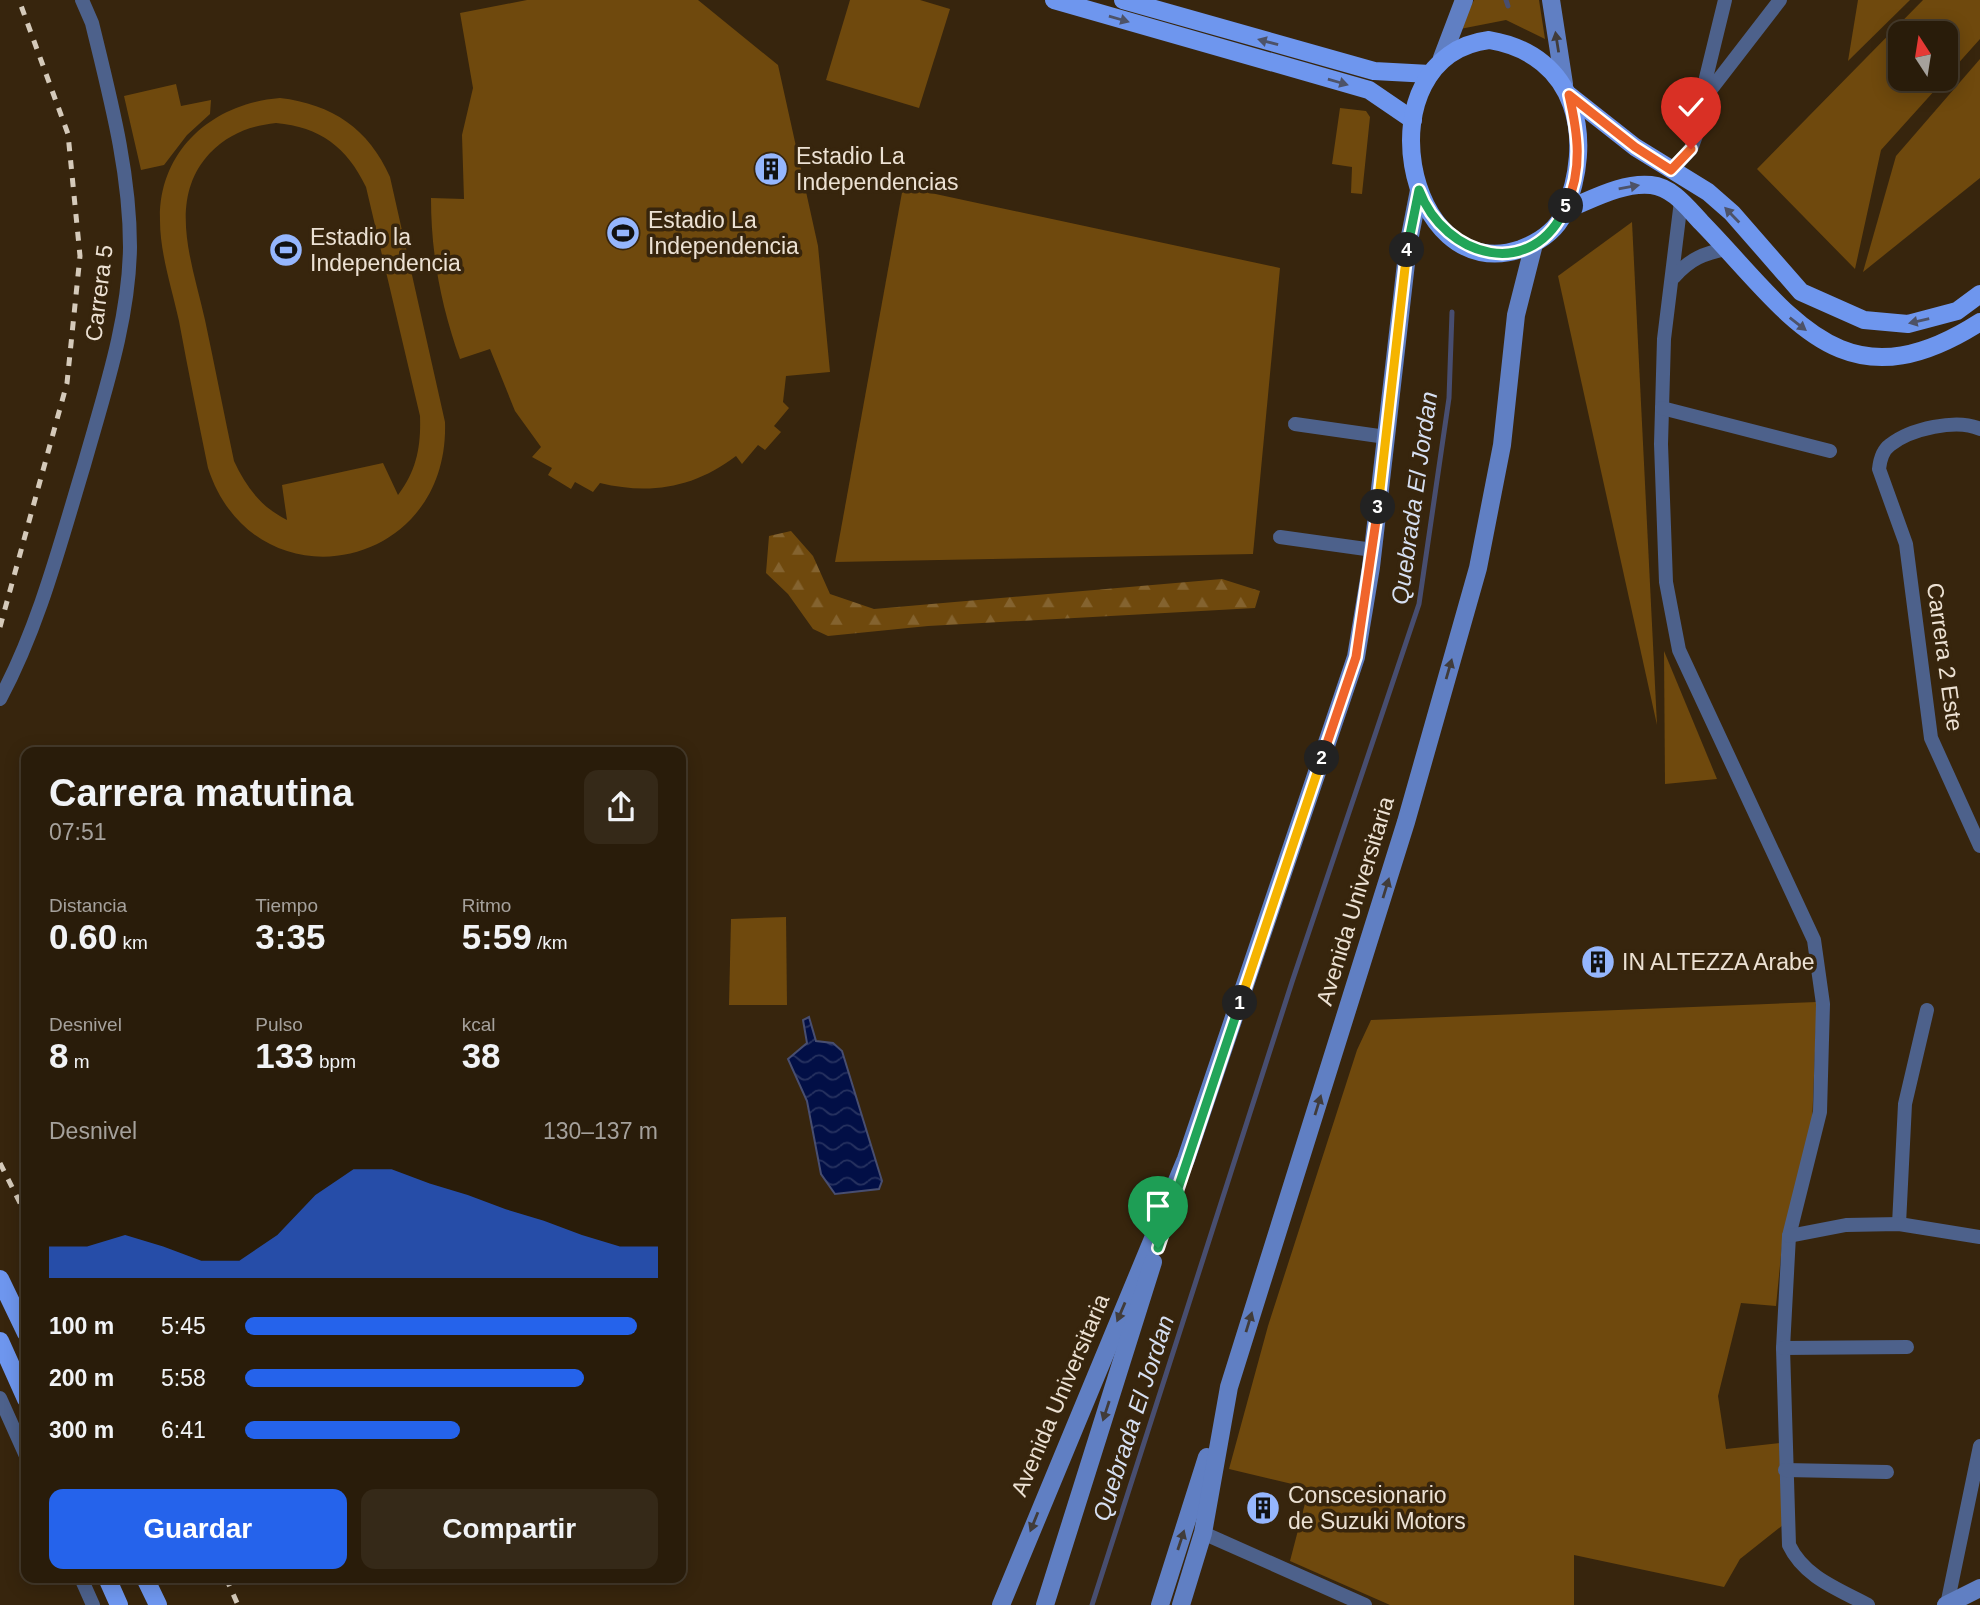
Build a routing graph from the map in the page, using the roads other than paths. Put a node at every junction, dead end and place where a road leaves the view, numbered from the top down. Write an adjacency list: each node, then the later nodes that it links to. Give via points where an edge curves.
1 (82, 0): 30 (street, Carrera 5, via 96,40 126,176 130,248 123,312 109,377 47,589)
2 (1054, 0): 13 (main road, one-way to 13, via 1369,90)
3 (1122, 0): 8 (main road)
4 (1464, 0): 9 (main road)
5 (1551, 0): 11 (main road, one-way to 5)
6 (1725, 0): 12 (street)
7 (1780, 0): 12 (street)
8 (1165, 6): 10 (main road, one-way to 8, via 1374,71)
9 (1442, 58): 10 (main road); 11 (main road, via 1476,42 1505,43 1534,55)
10 (1430, 74): 13 (main road)
11 (1566, 90): 14 (main road, via 1635,147); 17 (main road, via 1578,135 1578,165)
12 (1702, 102): 14 (street, via 1691,149)
13 (1413, 120): 15 (main road, via 1412,162)
14 (1671, 170): 21 (main road, one-way to 14, via 1957,311 1908,324 1864,320 1801,292 1732,214 1708,192)
15 (1419, 190): 18 (main road, via 1436,220 1457,241 1480,252 1507,253); 26 (main road, Avenida Universitaria)
16 (1681, 201): 17 (main road, one-way to 16, via 1617,189 1640,186 1660,188); 19 (main road); 20 (street)
17 (1565, 210): 18 (main road, via 1558,225)
18 (1534, 244): 42 (main road, Avenida Universitaria, one-way to 18, via 1406,822 1478,568 1502,444 1516,315)
19 (1727, 249): 20 (street, via 1697,256); 22 (main road, one-way to 22, via 1800,327 1826,344 1863,357 1908,355 1952,340)
20 (1674, 277): 23 (street, via 1664,339)
21 (1980, 294)
22 (1980, 322)
23 (1662, 408): 27 (street); 35 (street, via 1666,582 1679,650 1815,940 1823,1004 1820,1112)
24 (1295, 424): 26 (street)
25 (1980, 429): 31 (street, Carrera 2 Este, via 1952,424 1911,434 1890,445 1879,469 1906,544 1931,738)
26 (1386, 437): 29 (main road, Avenida Universitaria)
27 (1829, 451)
28 (1280, 537): 29 (street)
29 (1373, 550): 33 (main road, Avenida Universitaria, via 1356,657)
30 (0, 699)
31 (1980, 846)
32 (1927, 1010): 34 (street, via 1905,1104)
33 (1186, 1159): 57 (main road, Avenida Universitaria, one-way to 57); 58 (main road, one-way to 58)
34 (1899, 1224): 35 (street, via 1846,1225); 36 (street)
35 (1789, 1236): 41 (street)
36 (1980, 1237)
37 (0, 1279): 38 (main road)
38 (21, 1323)
39 (0, 1341): 43 (main road)
40 (1907, 1347): 41 (street)
41 (1783, 1348): 47 (street)
42 (1229, 1387): 49 (main road, Avenida Universitaria); 59 (main road, one-way to 42)
43 (21, 1388)
44 (0, 1398): 45 (street)
45 (21, 1446)
46 (1980, 1446): 63 (street)
47 (1785, 1470): 48 (street); 62 (street, via 1789,1545 1796,1561)
48 (1887, 1472)
49 (1203, 1533): 60 (main road, Avenida Universitaria); 61 (street)
50 (83, 1583): 54 (street)
51 (109, 1583): 55 (main road)
52 (147, 1583): 56 (main road)
53 (1980, 1588): 63 (main road)
54 (93, 1605)
55 (119, 1605)
56 (158, 1605)
57 (1001, 1605)
58 (1045, 1605)
59 (1160, 1605)
60 (1181, 1605)
61 (1365, 1605)
62 (1868, 1605)
63 (1946, 1605)

